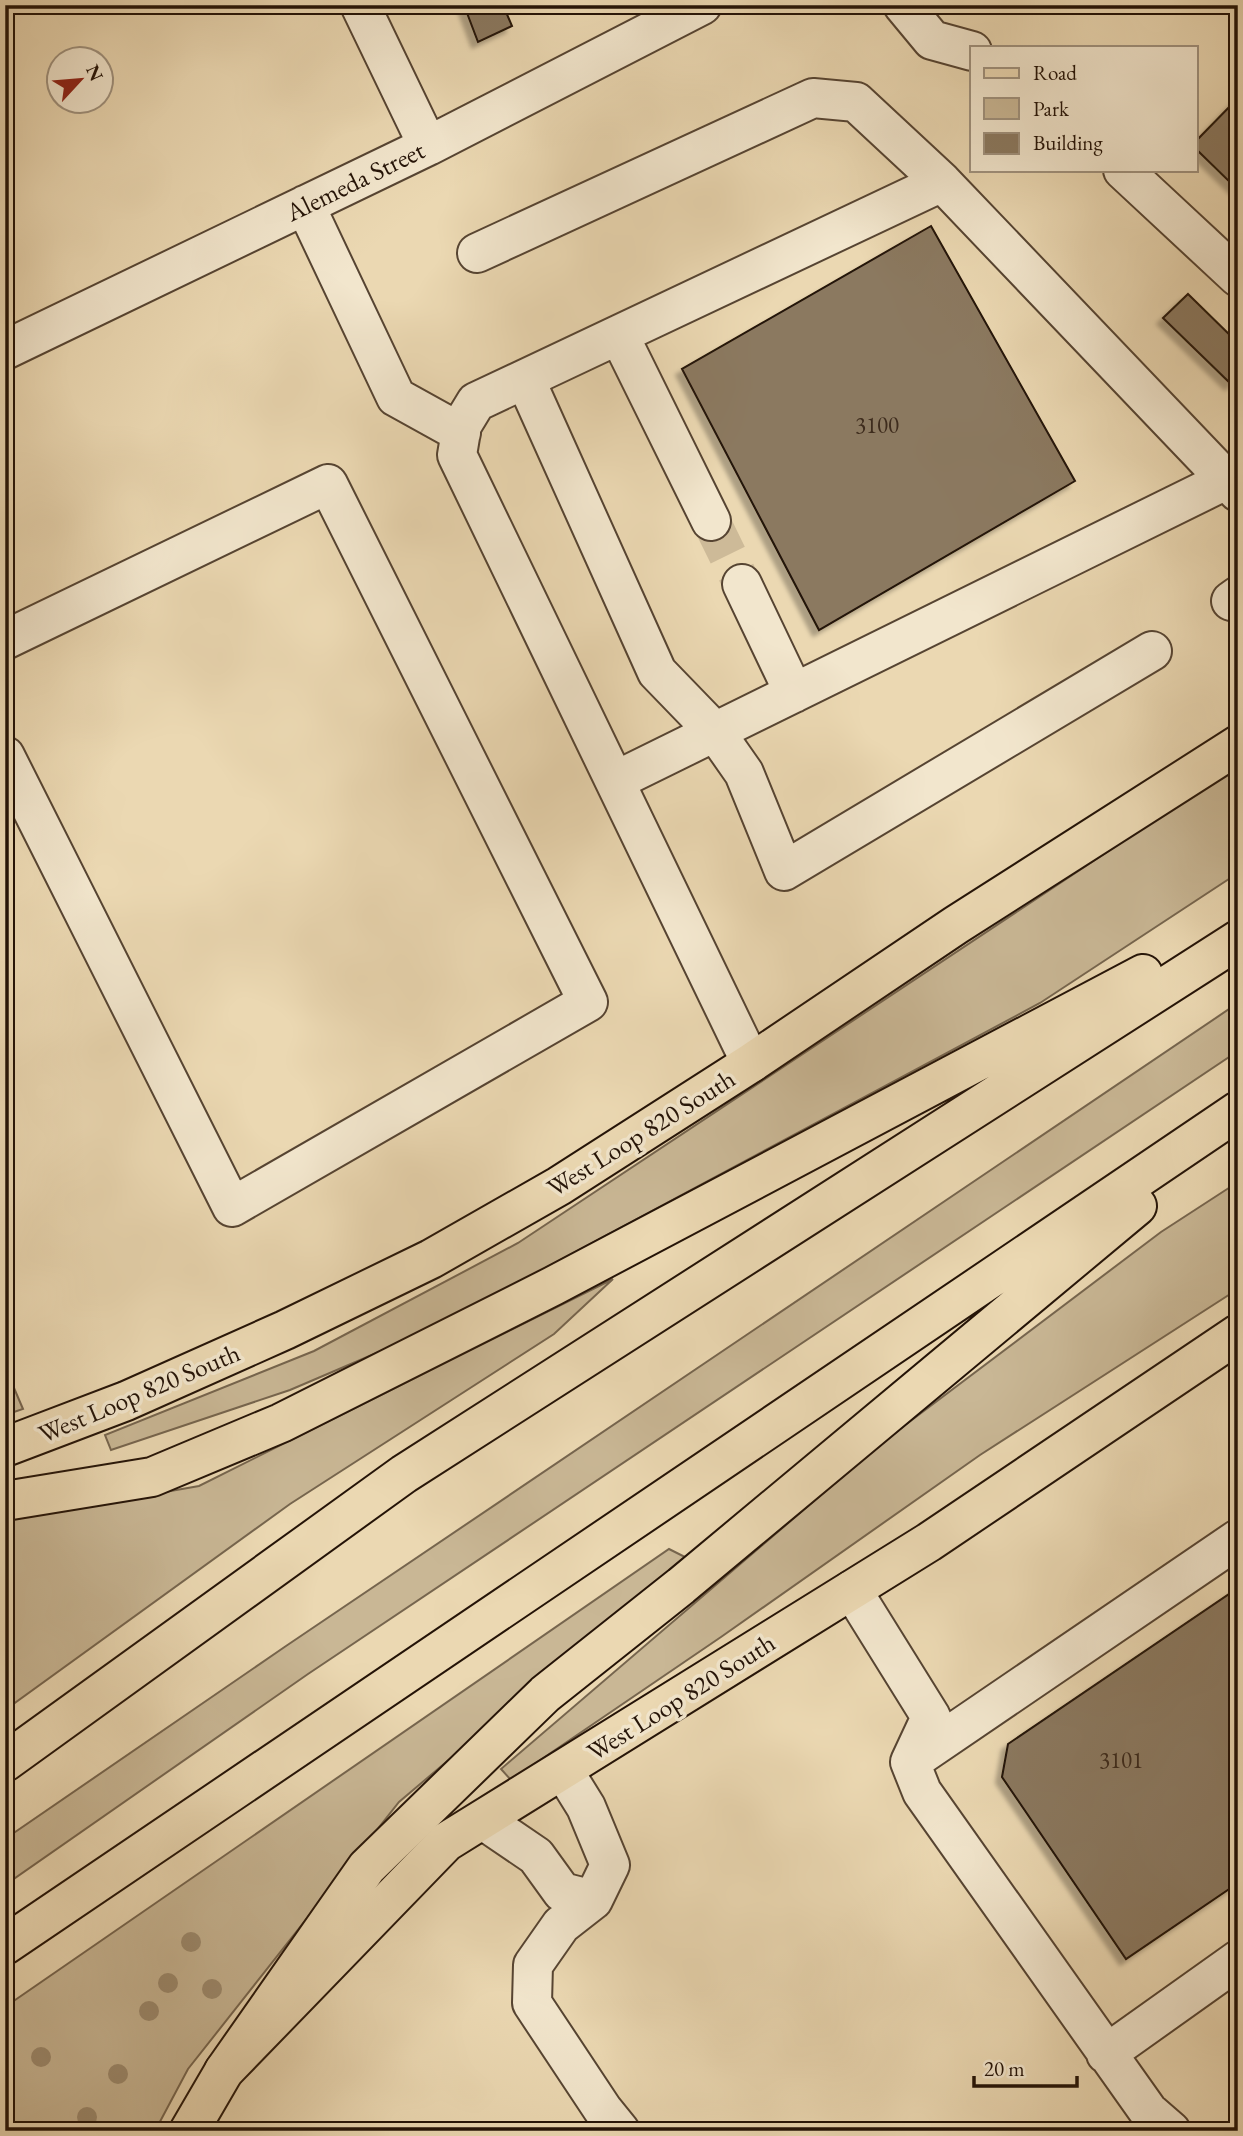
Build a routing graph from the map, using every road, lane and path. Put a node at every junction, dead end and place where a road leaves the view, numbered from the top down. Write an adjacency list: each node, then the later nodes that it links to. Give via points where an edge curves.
1 (360, 5): 5 (street)
2 (702, 5): 5 (street, Alemeda Street)
3 (903, 5): 4 (street, via 932,40)
4 (970, 50)
5 (428, 146): 8 (street, Alemeda Street)
6 (1125, 172): 10 (street)
7 (942, 183): 9 (street, via 856,103 813,98); 11 (street); 15 (street)
8 (305, 205): 12 (street, Alemeda Street); 14 (street, via 396,397)
9 (477, 253)
10 (1238, 277)
11 (619, 335): 13 (street); 16 (street)
12 (5, 350)
13 (525, 379): 14 (street, via 477,402); 21 (street, via 657,672)
14 (461, 433): 24 (street, via 457,455)
15 (1232, 486): 20 (street)
16 (711, 521)
17 (742, 584): 20 (street)
18 (5, 640): 23 (street, via 328,484 588,1002 233,1207)
19 (1152, 651): 21 (street, via 785,871 744,773)
20 (794, 693): 21 (street)
21 (716, 733): 24 (street)
22 (1238, 745): 27 (main road, West Loop 820 South)
23 (5, 756)
24 (615, 781): 27 (street)
25 (1238, 924): 32 (main road, via 553,1286 281,1423 152,1477)
26 (1238, 940): 35 (main road, via 404,1474)
27 (751, 1063): 31 (main road, West Loop 820 South, via 559,1186 431,1259 126,1401)
28 (1238, 1111): 40 (main road)
29 (1238, 1122): 43 (main road, via 681,1586 545,1693 367,1867)
30 (1238, 1334): 34 (main road, West Loop 820 South)
31 (5, 1447)
32 (5, 1501)
33 (1238, 1539): 36 (street)
34 (852, 1590): 36 (street, via 931,1717); 37 (main road, West Loop 820 South)
35 (5, 1762)
36 (910, 1762): 42 (street, via 922,1791)
37 (563, 1770): 38 (main road, West Loop 820 South); 39 (street, via 586,1807 610,1865)
38 (483, 1820): 39 (street, via 536,1856 562,1892); 43 (main road, West Loop 820 South, via 446,1842)
39 (593, 1900): 45 (street, via 561,1926 533,1965 532,2003)
40 (5, 1945)
41 (1238, 1960): 42 (street)
42 (1106, 2054): 46 (street, via 1148,2111)
43 (224, 2071): 44 (main road, West Loop 820 South)
44 (189, 2131)
45 (620, 2131)
46 (1171, 2131)

